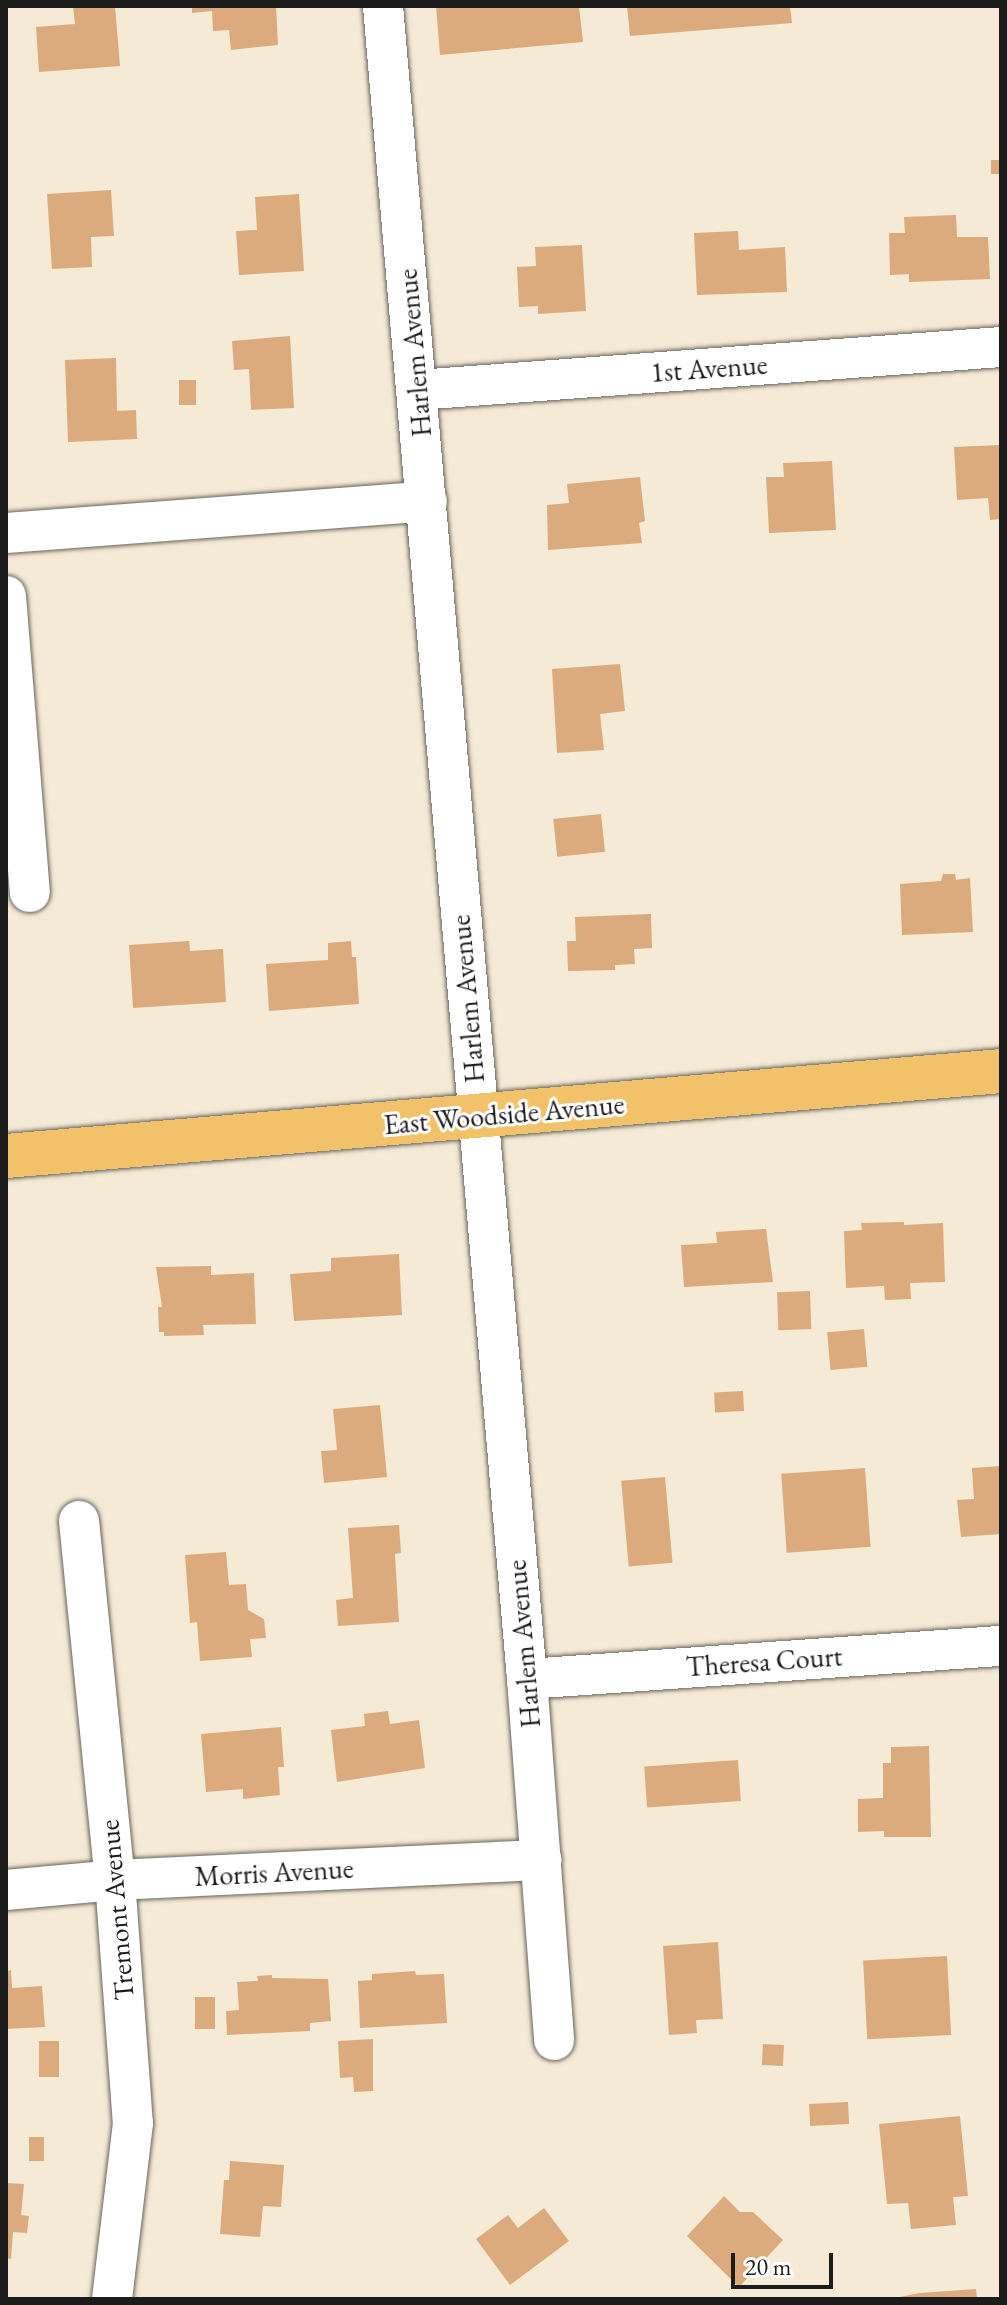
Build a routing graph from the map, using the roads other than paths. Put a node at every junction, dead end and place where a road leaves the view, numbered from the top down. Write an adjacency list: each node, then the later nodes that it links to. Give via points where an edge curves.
1 (383, 6): 3 (street, Harlem Avenue)
2 (1001, 347): 3 (street, 1st Avenue)
3 (417, 390): 4 (street, Harlem Avenue)
4 (427, 501): 5 (street); 9 (street, Harlem Avenue)
5 (6, 533)
6 (6, 596): 7 (street)
7 (30, 892)
8 (1001, 1071): 9 (main road, East Woodside Avenue)
9 (476, 1116): 10 (main road, East Woodside Avenue); 13 (street, Harlem Avenue)
10 (6, 1156)
11 (79, 1521): 15 (street, Tremont Avenue)
12 (1001, 1646): 13 (street, Theresa Court)
13 (527, 1679): 14 (street, Harlem Avenue)
14 (542, 1860): 15 (street, Morris Avenue); 17 (street, Harlem Avenue)
15 (115, 1880): 16 (street, Morris Avenue); 18 (street, Tremont Avenue, via 133,2123)
16 (6, 1890)
17 (554, 2040)
18 (112, 2299)

